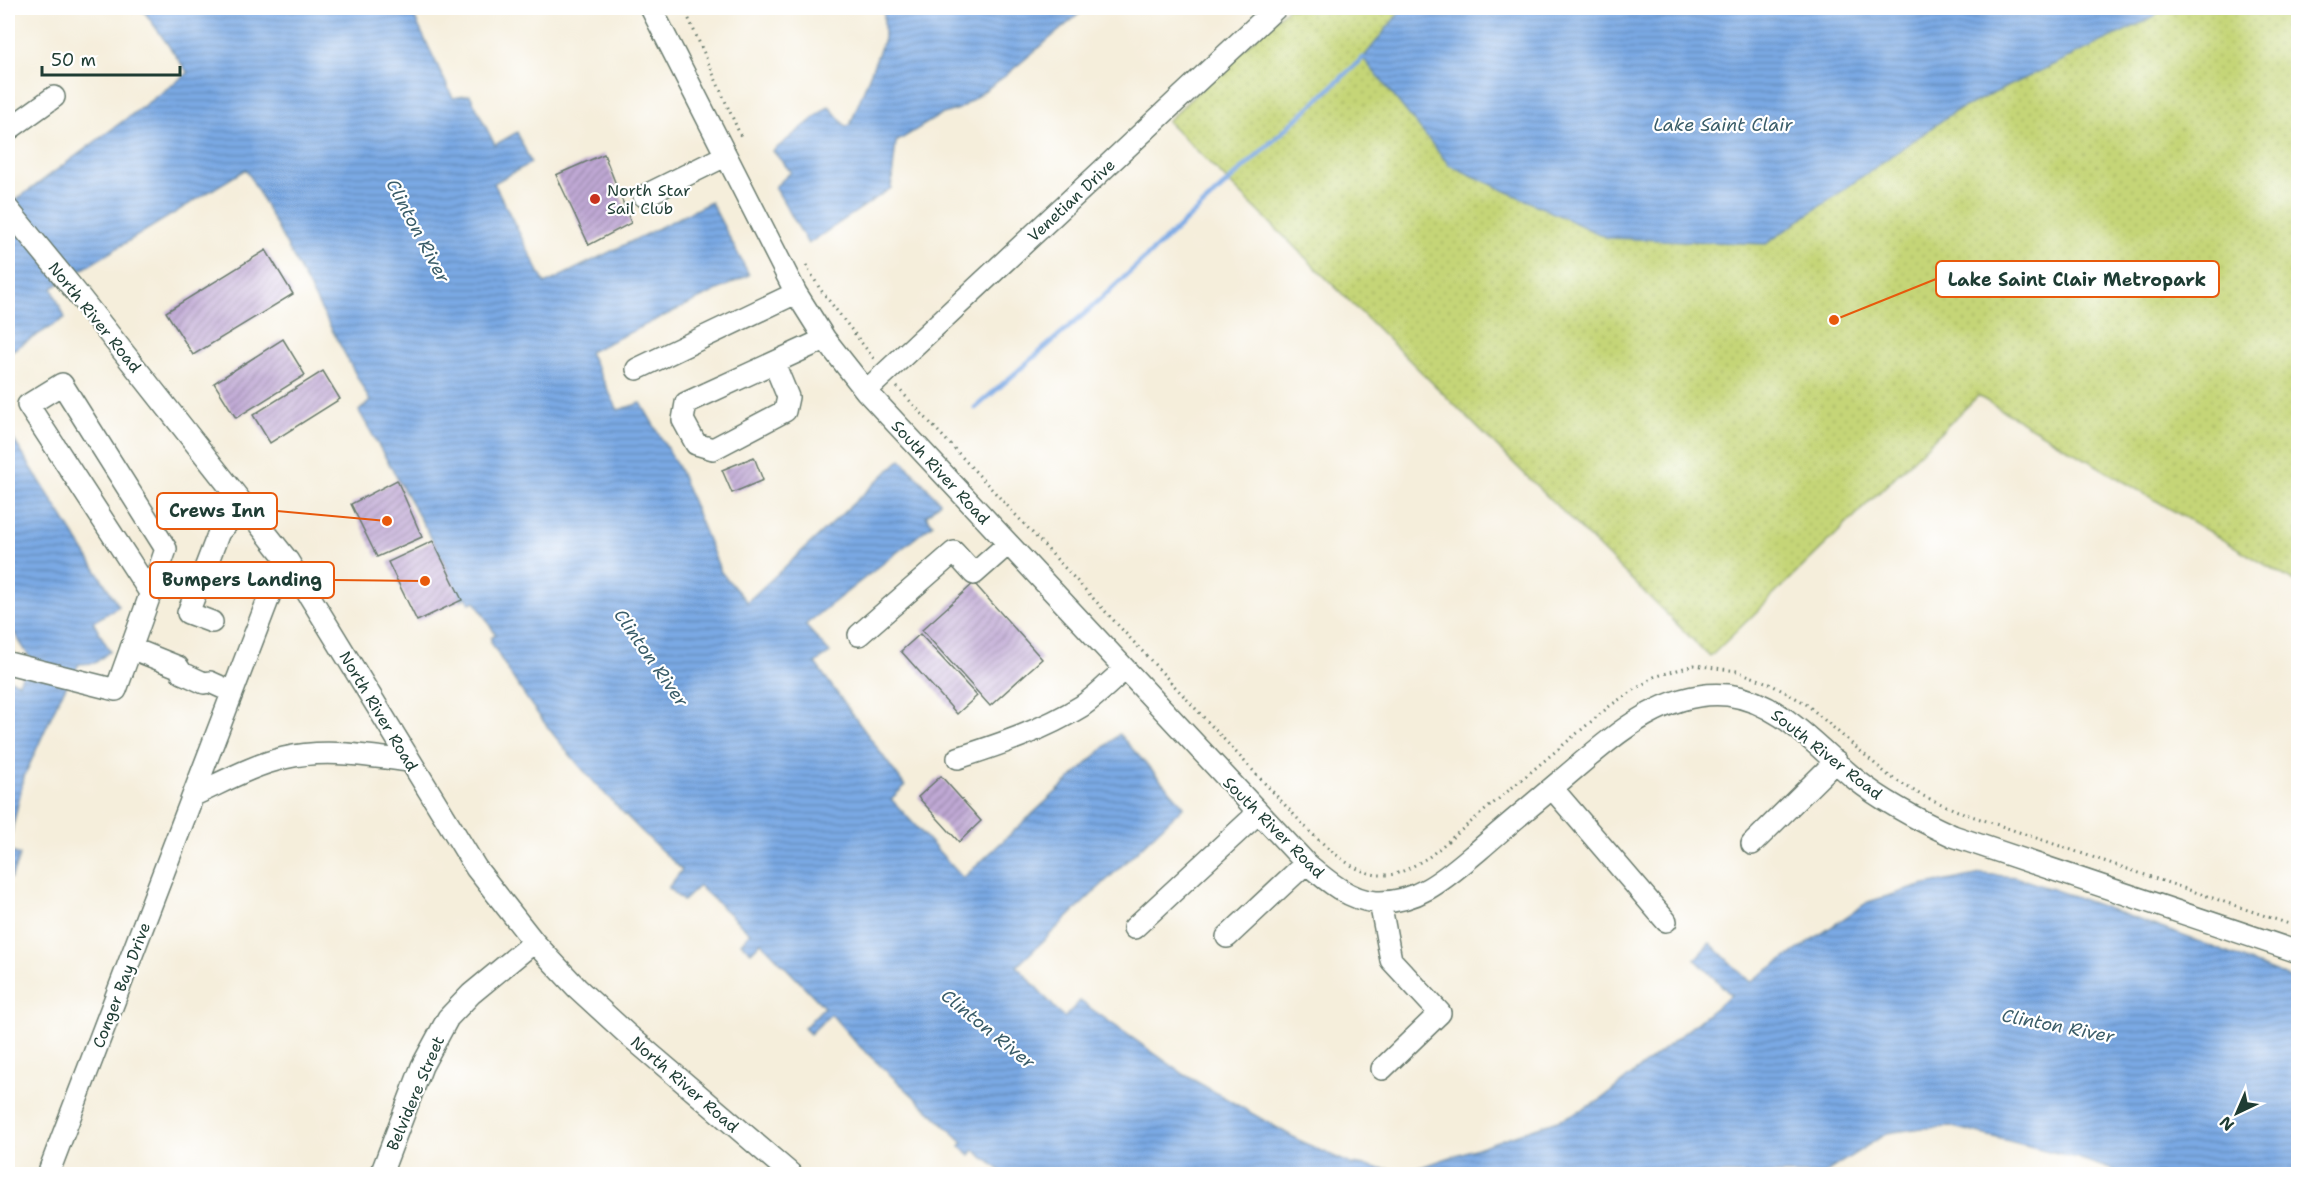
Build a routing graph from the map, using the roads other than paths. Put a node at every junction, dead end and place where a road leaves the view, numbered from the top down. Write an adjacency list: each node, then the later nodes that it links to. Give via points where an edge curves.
1 (651, 8): 5 (street, South River Road)
2 (1276, 8): 12 (street, Venetian Drive)
3 (54, 97): 4 (street)
4 (8, 130)
5 (725, 156): 6 (street); 8 (street, South River Road)
6 (644, 196)
7 (8, 209): 13 (street, North River Road)
8 (796, 293): 9 (street, South River Road); 11 (street)
9 (825, 339): 10 (street); 12 (street, South River Road)
10 (774, 363): 10 (street, via 686,403 683,420 696,444 713,449 785,411 788,397)
11 (637, 369)
12 (866, 391): 14 (street, South River Road)
13 (244, 505): 15 (street, North River Road); 17 (street, via 219,532 188,613)
14 (1008, 544): 18 (street, via 974,574 954,552); 21 (street, South River Road)
15 (288, 561): 22 (street, Conger Bay Drive, via 274,584); 24 (street, North River Road)
16 (151, 594): 16 (street, via 166,549 62,384 28,405); 19 (street)
17 (212, 622)
18 (859, 634)
19 (131, 648): 20 (street, via 116,690); 22 (street)
20 (8, 663)
21 (1125, 669): 23 (street, via 1084,705 1005,743); 28 (street, South River Road)
22 (232, 693): 27 (street, Conger Bay Drive)
23 (958, 758)
24 (409, 761): 27 (street, via 344,753 284,758); 35 (street, North River Road, via 476,868)
25 (1836, 762): 26 (street, South River Road, via 1768,708 1746,699 1705,695 1676,701 1642,718); 29 (street); 36 (street, South River Road, via 1888,803 1953,836)
26 (1552, 788): 31 (street, South River Road, via 1443,879 1410,898); 32 (street)
27 (194, 795): 38 (street, Conger Bay Drive)
28 (1258, 813): 30 (street, South River Road); 33 (street)
29 (1752, 844)
30 (1306, 863): 31 (street, South River Road, via 1335,887); 34 (street)
31 (1380, 902): 37 (street, via 1391,960 1440,1013)
32 (1666, 921)
33 (1134, 928)
34 (1227, 937)
35 (534, 942): 39 (street, Belvidere Street, via 447,1018 422,1066); 40 (street, North River Road, via 610,1018)
36 (2298, 952)
37 (1382, 1069)
38 (48, 1174)
39 (381, 1174)
40 (791, 1174)

